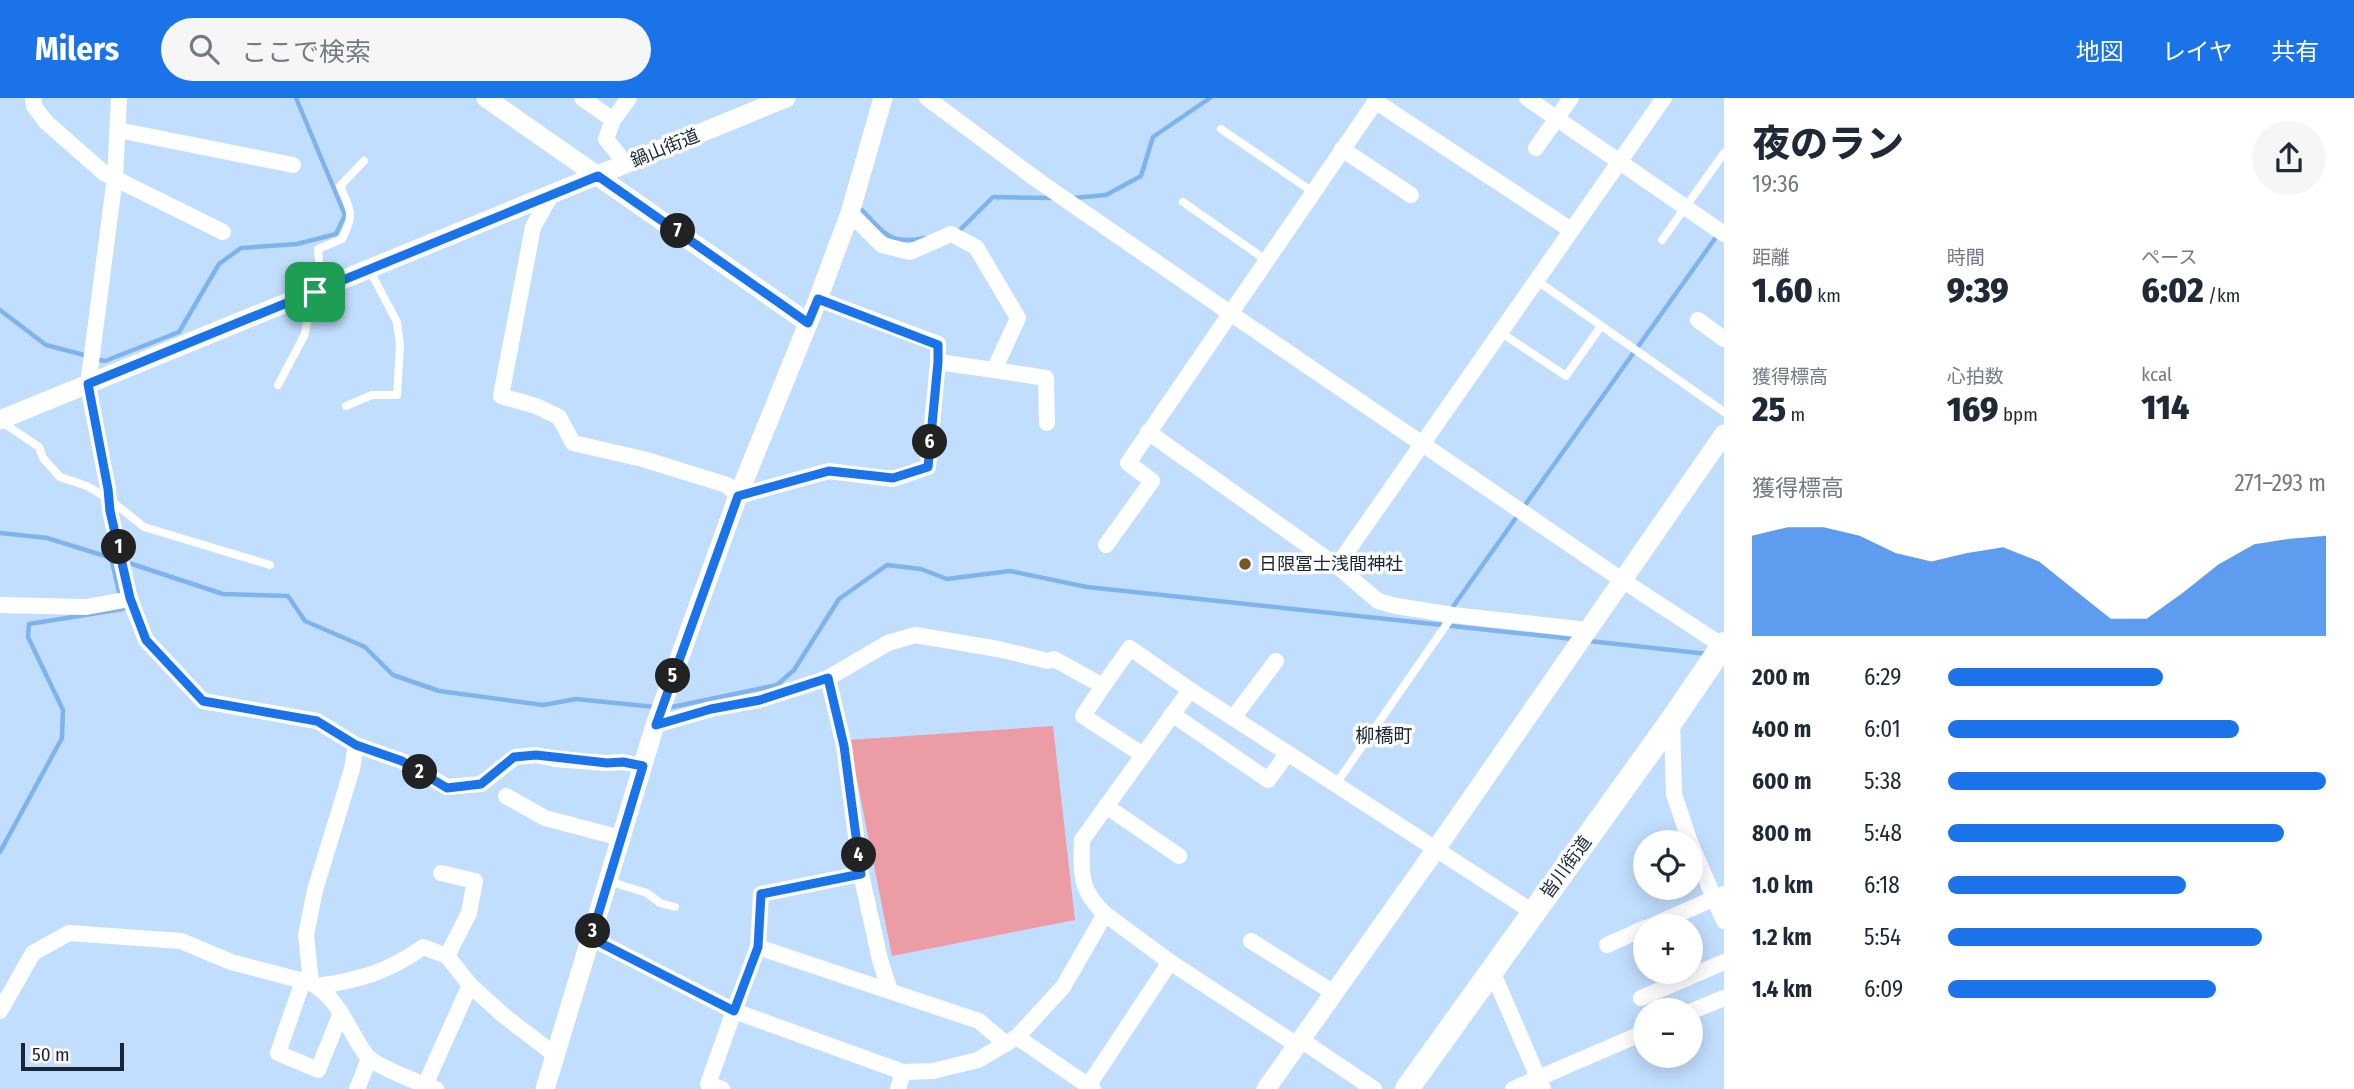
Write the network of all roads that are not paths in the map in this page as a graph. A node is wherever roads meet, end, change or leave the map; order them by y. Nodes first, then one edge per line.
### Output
1 (33, 98) edge
2 (119, 98) edge
3 (486, 98) edge
4 (582, 98) edge
5 (629, 98) edge
6 (786, 98) edge
7 (883, 98) edge
8 (928, 98) edge
9 (1527, 98) edge
10 (1571, 98) edge
11 (1664, 98) edge
12 (1376, 100) edge
13 (1557, 119) junction
14 (613, 120) junction
15 (1221, 129) dead end
16 (118, 130) junction
17 (1536, 148) dead end
18 (1342, 149) junction
19 (1724, 153) edge
20 (364, 161) dead end
21 (1619, 162) junction
22 (293, 164) dead end
23 (626, 164) junction
24 (598, 176) junction
25 (115, 177) junction
26 (1313, 192) junction
27 (551, 195) junction
28 (1411, 195) dead end
29 (1183, 202) dead end
30 (1686, 208) junction
31 (850, 213) junction
32 (1572, 230) junction
33 (223, 232) dead end
34 (1724, 234) edge
35 (1661, 240) dead end
36 (1266, 260) junction
37 (369, 269) junction
38 (1536, 280) junction
39 (318, 290) junction
40 (818, 299) junction
41 (1230, 313) junction
42 (1698, 320) dead end
43 (808, 323) junction
44 (1601, 326) junction
45 (1500, 332) junction
46 (1724, 339) edge
47 (938, 362) junction
48 (993, 370) junction
49 (88, 384) junction
50 (278, 384) dead end
51 (346, 406) dead end
52 (1724, 412) edge
53 (0, 421) edge
54 (1047, 423) dead end
55 (1148, 432) junction
56 (1724, 434) edge
57 (1422, 444) junction
58 (738, 496) junction
59 (109, 499) junction
60 (1106, 545) dead end
61 (270, 565) dead end
62 (1337, 566) junction
63 (1622, 580) junction
64 (130, 598) junction
65 (0, 605) edge
66 (1453, 615) junction
67 (1584, 636) junction
68 (1719, 651) edge
69 (1276, 661) dead end
70 (828, 678) junction
71 (1102, 686) junction
72 (1190, 690) junction
73 (1172, 714) junction
74 (1233, 718) junction
75 (1672, 720) junction
76 (656, 725) junction
77 (356, 745) junction
78 (1288, 753) junction
79 (1143, 755) junction
80 (643, 766) junction
81 (1336, 784) junction
82 (506, 796) dead end
83 (1106, 806) junction
84 (1686, 830) edge
85 (621, 838) junction
86 (1436, 849) junction
87 (1179, 856) dead end
88 (1703, 866) edge
89 (441, 873) dead end
90 (861, 874) junction
91 (608, 881) junction
92 (1719, 896) edge
93 (675, 907) dead end
94 (1533, 912) junction
95 (1105, 914) junction
96 (1678, 914) edge
97 (1724, 921) edge
98 (1633, 933) edge
99 (591, 938) junction
100 (1251, 941) dead end
101 (1607, 945) dead end
102 (758, 947) junction
103 (447, 956) junction
104 (1170, 962) junction
105 (1724, 962) edge
106 (1492, 971) junction
107 (311, 984) junction
108 (470, 985) junction
109 (890, 991) junction
110 (1334, 993) junction
111 (1641, 998) dead end
112 (1724, 998) edge
113 (1703, 1007) edge
114 (0, 1011) edge
115 (734, 1011) junction
116 (341, 1013) junction
117 (1633, 1038) edge
118 (1012, 1040) junction
119 (1299, 1042) junction
120 (555, 1055) junction
121 (369, 1059) junction
122 (903, 1072) junction
123 (1541, 1084) edge
124 (1081, 1085) edge
125 (431, 1087) edge
126 (357, 1089) edge
127 (545, 1089) edge
128 (722, 1089) edge
129 (898, 1089) edge
130 (1266, 1089) edge
131 (1374, 1089) edge
132 (1407, 1089) edge
133 (1513, 1089) edge

1 - 25 street
2 - 16 street
3 - 24 street
4 - 14 street
5 - 14 street
6 - 23 street, 鍋山街道
7 - 31 street
8 - 41 street
9 - 13 street
10 - 13 street
11 - 21 street
12 - 18 street
12 - 32 street
13 - 17 street
13 - 21 street
14 - 23 street
15 - 26 lane
16 - 22 street
16 - 25 street
18 - 26 street
18 - 28 street
19 - 30 lane
20 - 39 lane
21 - 30 street
21 - 32 street
23 - 24 street, 鍋山街道
24 - 27 street, 鍋山街道
24 - 43 street
25 - 33 street
25 - 49 street
26 - 36 street
27 - 37 street, 鍋山街道
27 - 58 street
29 - 36 lane
30 - 34 street
30 - 35 lane
31 - 40 street
31 - 48 street
32 - 38 street
36 - 41 street
37 - 39 street, 鍋山街道
37 - 51 lane
38 - 44 lane
38 - 45 street
39 - 49 street, 鍋山街道
39 - 50 lane
40 - 43 street
40 - 47 street
41 - 55 street
41 - 57 street
42 - 46 street
43 - 58 street
44 - 45 lane
44 - 52 lane
45 - 57 street
47 - 48 street
47 - 58 street
48 - 54 street
49 - 53 street, 鍋山街道
49 - 59 street
53 - 59 lane
55 - 60 street
55 - 62 street
56 - 63 street
57 - 62 street
57 - 63 street
58 - 76 street
59 - 61 lane
59 - 64 street
62 - 66 street
63 - 67 street
63 - 68 street
64 - 65 street
64 - 77 street
66 - 67 street
66 - 81 lane
67 - 86 street
68 - 75 main road, 皆川街道
69 - 74 street
70 - 71 street
70 - 76 street
70 - 90 street
71 - 72 street
71 - 79 street
72 - 73 street
72 - 74 street
73 - 78 street
73 - 79 street
74 - 78 street
75 - 84 street
75 - 94 main road, 皆川街道
76 - 80 street
77 - 80 street
77 - 107 street
78 - 81 street
79 - 83 street
80 - 85 street
81 - 86 street
82 - 85 street
83 - 87 street
83 - 95 street
85 - 91 street
86 - 94 street
86 - 110 street
88 - 92 street
89 - 103 street
90 - 102 street
90 - 109 street
91 - 93 lane
91 - 99 street
92 - 96 street
92 - 97 street
94 - 106 main road, 皆川街道
95 - 104 street
95 - 118 street
98 - 101 street
99 - 115 street
99 - 120 street
100 - 110 street
102 - 109 street
102 - 115 street
103 - 107 street
103 - 108 street
104 - 119 street
104 - 124 street
105 - 111 street
106 - 123 street
106 - 132 main road, 皆川街道
107 - 114 street
107 - 116 street
107 - 116 street
108 - 120 street
108 - 125 street
109 - 118 street
110 - 119 street
112 - 113 street
115 - 122 street
115 - 128 street
116 - 121 street
117 - 123 street
118 - 122 street
118 - 124 street
119 - 130 street
119 - 131 street
120 - 127 street
121 - 125 street
121 - 126 street
122 - 129 street
123 - 133 street

